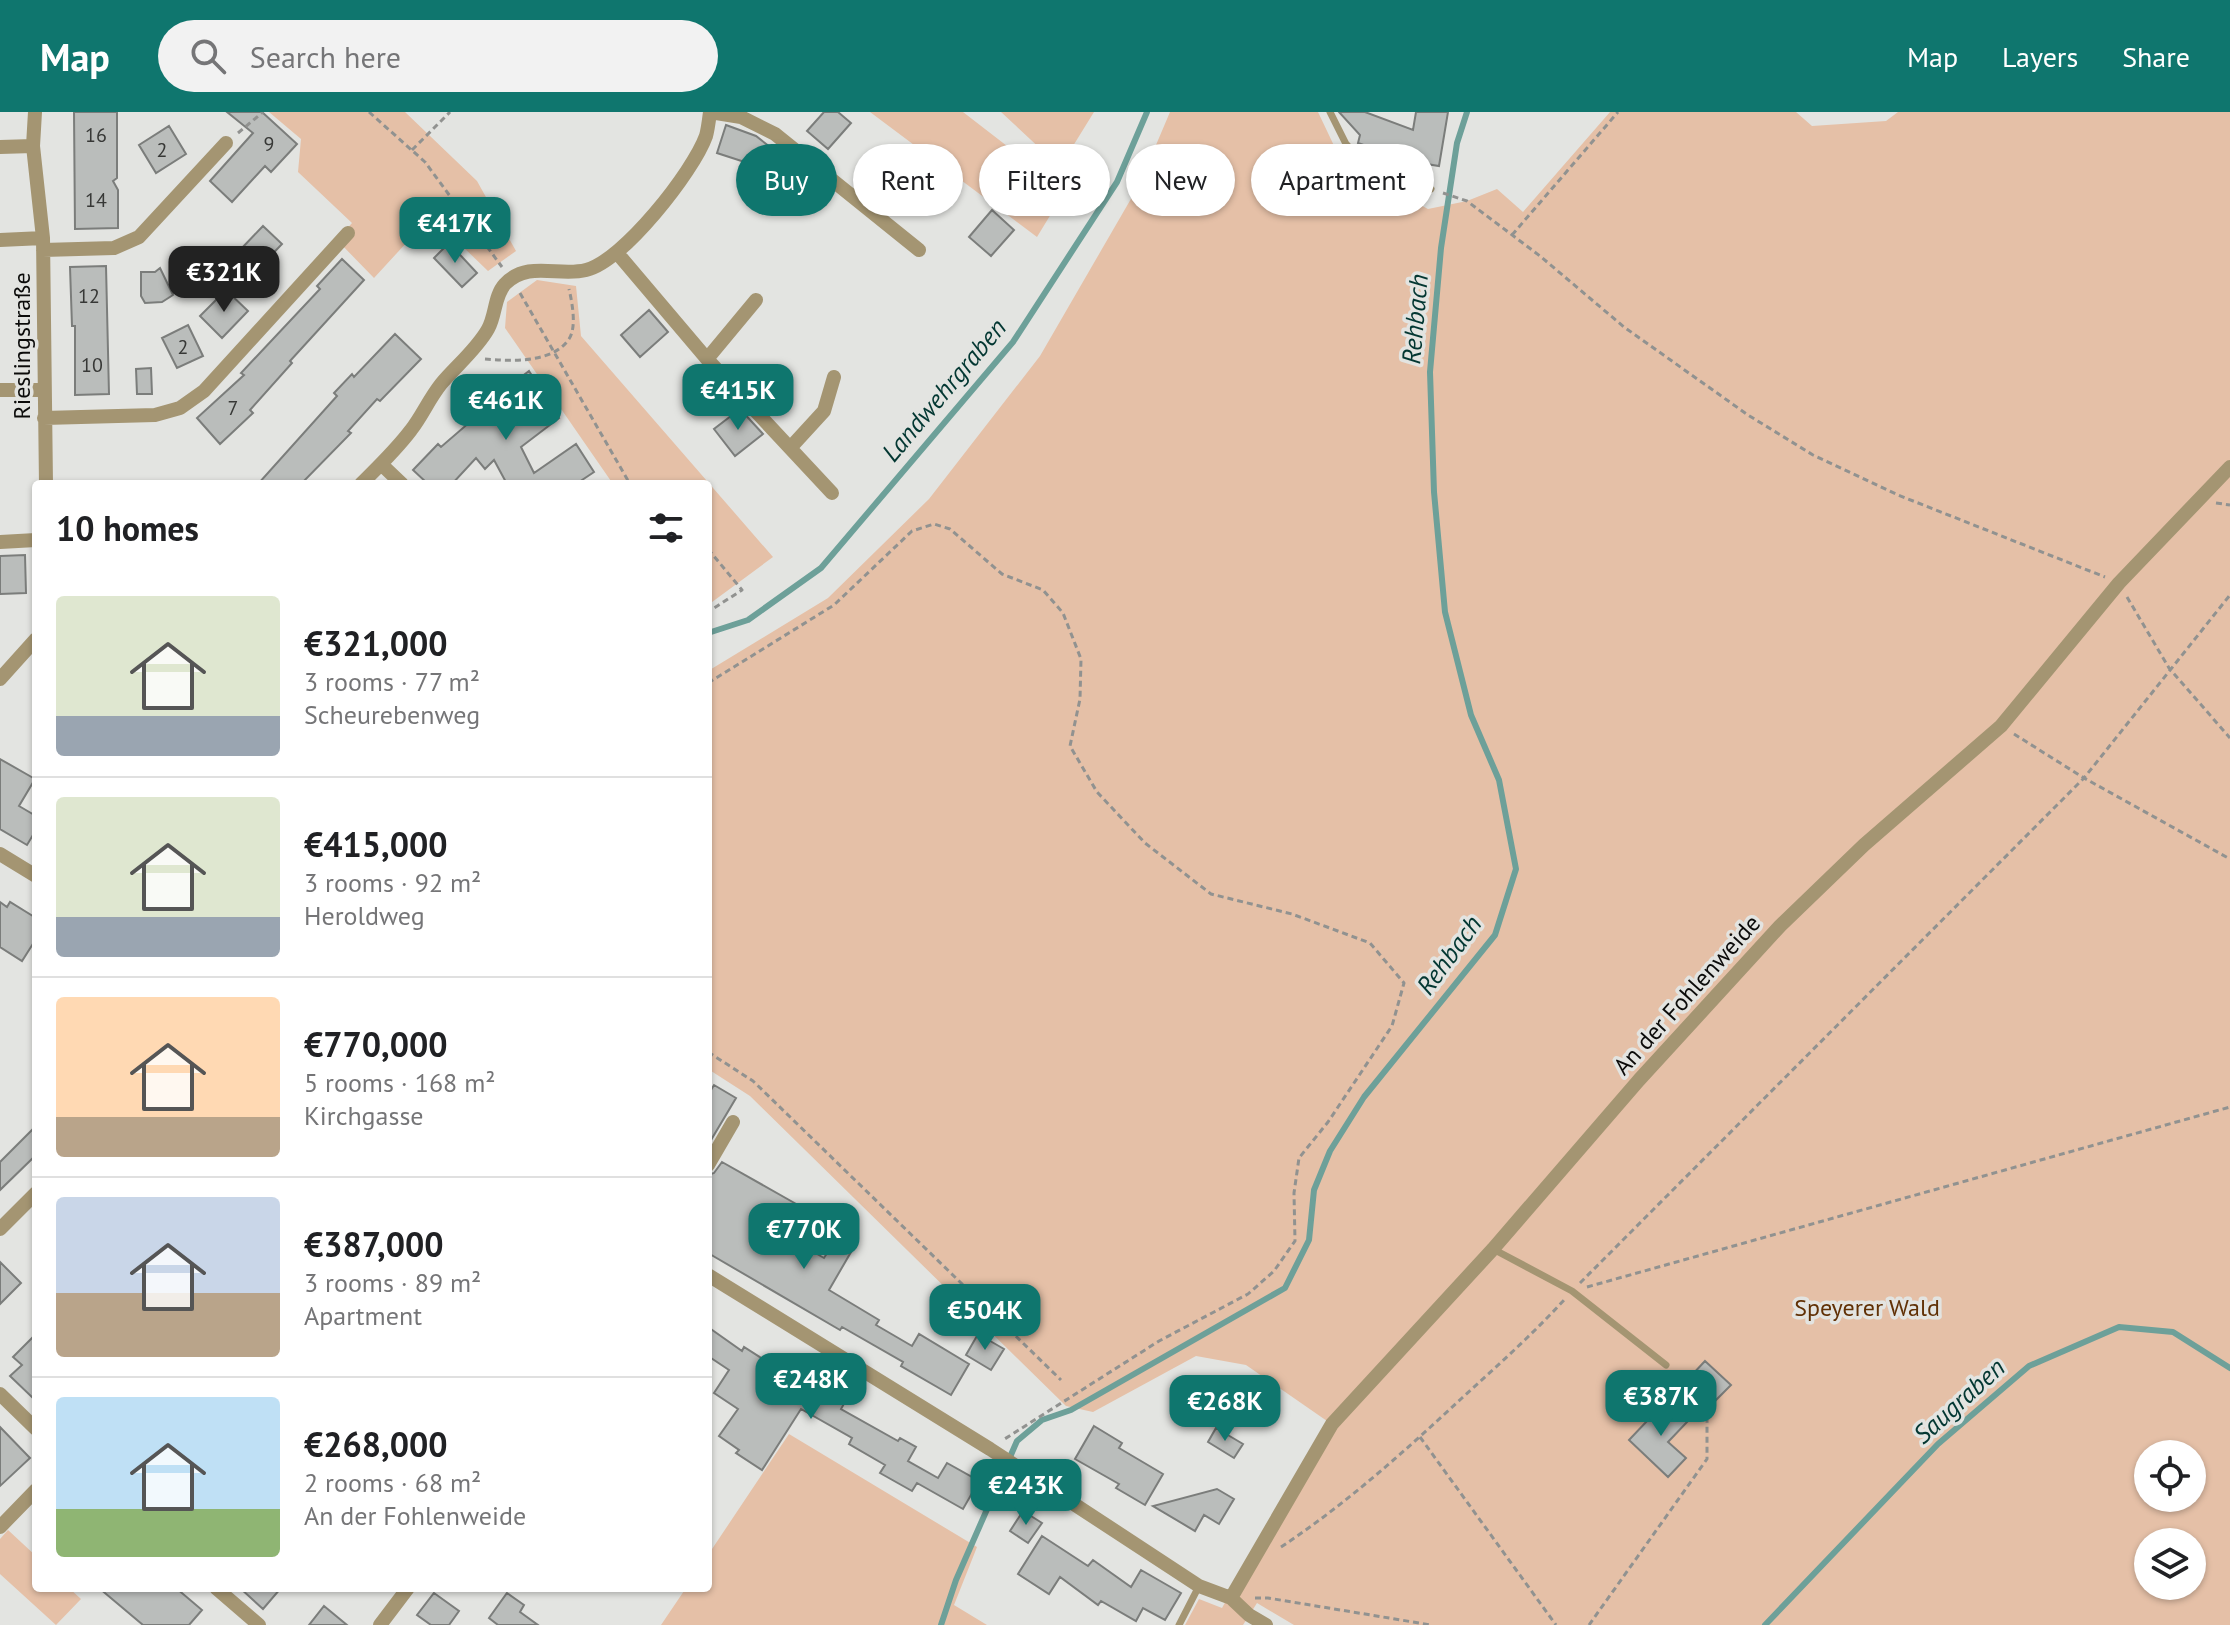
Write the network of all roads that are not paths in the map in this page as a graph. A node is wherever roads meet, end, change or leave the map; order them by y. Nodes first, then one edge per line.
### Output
1 (35, 112) edge
2 (710, 112) edge
3 (1330, 112) edge
4 (226, 143) road end
5 (1346, 144) edge
6 (33, 146) junction
7 (0, 147) edge
8 (348, 233) dead end
9 (0, 240) edge
10 (43, 244) junction
11 (919, 250) dead end
12 (618, 254) junction
13 (756, 300) dead end
14 (707, 359) junction
15 (834, 377) dead end
16 (0, 390) edge
17 (44, 390) junction
18 (44, 418) junction
19 (791, 447) junction
20 (381, 464) junction
21 (2230, 467) edge
22 (46, 480) edge
23 (365, 480) edge
24 (398, 480) edge
25 (832, 493) dead end
26 (32, 540) edge
27 (0, 542) edge
28 (32, 643) edge
29 (0, 679) edge
30 (0, 854) edge
31 (32, 874) edge
32 (733, 1122) dead end
33 (712, 1158) edge
34 (32, 1196) edge
35 (2, 1222) edge
36 (1493, 1249) junction
37 (712, 1277) edge
38 (1666, 1365) road end
39 (0, 1394) edge
40 (32, 1425) edge
41 (32, 1494) edge
42 (0, 1527) edge
43 (1199, 1586) junction
44 (221, 1592) edge
45 (405, 1592) edge
46 (1231, 1598) junction
47 (259, 1625) edge
48 (380, 1625) edge
49 (1179, 1625) edge
50 (1266, 1625) edge

1 - 6 street, Rieslingstraße
2 - 11 street
2 - 12 street
3 - 5 lane
4 - 10 street
6 - 7 street
6 - 10 street, Rieslingstraße
8 - 18 street
9 - 10 street
10 - 17 street, Rieslingstraße
12 - 14 street
12 - 20 street
13 - 14 street
14 - 19 street
15 - 19 street
16 - 17 street
17 - 18 street, Rieslingstraße
18 - 22 street, Rieslingstraße
19 - 25 street
20 - 23 street
20 - 24 street
21 - 36 street, An der Fohlenweide
26 - 27 street
28 - 29 street
30 - 31 street
32 - 33 street
34 - 35 street
36 - 38 lane
36 - 46 street, An der Fohlenweide
37 - 43 street
39 - 40 street
41 - 42 street
43 - 46 street
43 - 49 lane
44 - 47 street
45 - 48 street
46 - 50 street

